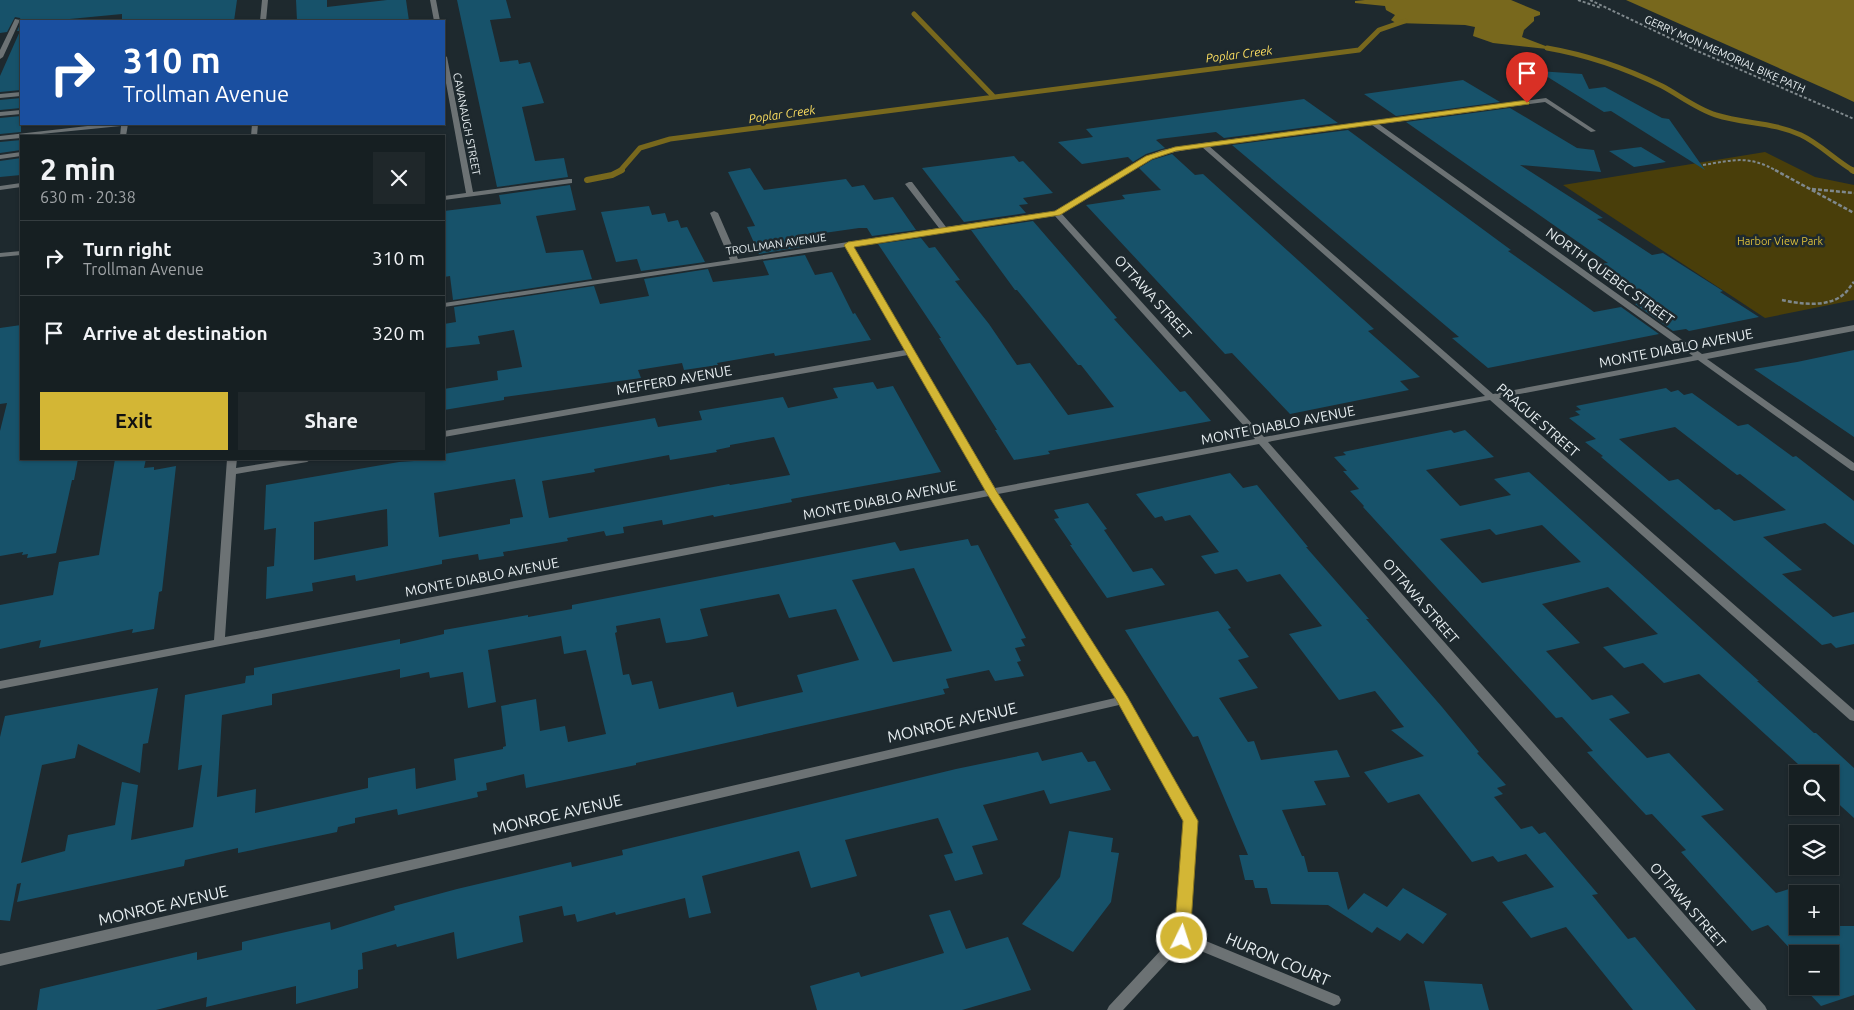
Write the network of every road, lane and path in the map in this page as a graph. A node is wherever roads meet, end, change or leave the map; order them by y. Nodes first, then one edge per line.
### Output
1 (265, 0) edge
2 (433, 0) edge
3 (1578, 0) edge
4 (1590, 0) edge
5 (1607, 10) junction
6 (18, 20) dead end
7 (263, 20) edge
8 (437, 20) edge
9 (0, 57) edge
10 (445, 62) edge
11 (20, 94) edge
12 (0, 96) edge
13 (20, 112) edge
14 (0, 114) edge
15 (1854, 118) edge
16 (1374, 123) junction
17 (111, 125) edge
18 (1593, 131) dead end
19 (26, 135) edge
20 (20, 136) edge
21 (0, 138) edge
22 (1203, 145) junction
23 (20, 154) edge
24 (0, 157) edge
25 (1703, 165) dead end
26 (569, 181) dead end
27 (909, 184) dead end
28 (20, 185) edge
29 (0, 188) edge
30 (1809, 189) junction
31 (1854, 193) edge
32 (470, 194) junction
33 (445, 198) edge
34 (714, 213) dead end
35 (1057, 213) junction
36 (1854, 213) edge
37 (945, 231) junction
38 (848, 245) junction
39 (20, 253) edge
40 (0, 256) edge
41 (735, 261) junction
42 (1854, 282) edge
43 (1782, 300) dead end
44 (445, 305) edge
45 (1854, 328) edge
46 (909, 352) junction
47 (1700, 358) junction
48 (1493, 398) junction
49 (445, 434) edge
50 (1262, 442) junction
51 (232, 460) edge
52 (301, 460) edge
53 (1854, 468) edge
54 (231, 472) junction
55 (992, 492) junction
56 (219, 643) junction
57 (0, 685) edge
58 (1122, 700) junction
59 (1854, 717) edge
60 (1182, 938) junction
61 (0, 960) edge
62 (1334, 1000) dead end
63 (1114, 1010) edge
64 (1760, 1010) edge

1 - 7 street
2 - 8 street
3 - 5 path
4 - 5 path, GERRY MON MEMORIAL BIKE PATH
5 - 15 path, GERRY MON MEMORIAL BIKE PATH
6 - 9 street
10 - 32 street, CAVANAUGH STREET
11 - 12 street
13 - 14 street
16 - 18 street, TROLLMAN AVENUE
16 - 22 street, TROLLMAN AVENUE
16 - 47 street, NORTH QUEBEC STREET
17 - 19 street
20 - 21 street
22 - 35 street, TROLLMAN AVENUE
22 - 48 street, PRAGUE STREET
23 - 24 street
25 - 30 path
26 - 32 street
27 - 37 street
28 - 29 street
30 - 31 path
30 - 36 path
32 - 33 street
34 - 41 street
35 - 37 street, TROLLMAN AVENUE
35 - 50 street, OTTAWA STREET
37 - 38 street, TROLLMAN AVENUE
38 - 41 street, TROLLMAN AVENUE
38 - 46 street
39 - 40 street
41 - 44 street, TROLLMAN AVENUE
42 - 43 path
45 - 47 street, MONTE DIABLO AVENUE
46 - 49 street, MEFFERD AVENUE
46 - 55 street
47 - 48 street, MONTE DIABLO AVENUE
47 - 53 street, NORTH QUEBEC STREET
48 - 50 street, MONTE DIABLO AVENUE
48 - 59 street, PRAGUE STREET
50 - 55 street, MONTE DIABLO AVENUE
50 - 64 street, OTTAWA STREET
51 - 54 street
52 - 54 street
54 - 56 street
55 - 56 street, MONTE DIABLO AVENUE
55 - 58 street
56 - 57 street, MONTE DIABLO AVENUE
58 - 60 street
58 - 61 street, MONROE AVENUE
60 - 62 street, HURON COURT
60 - 63 street

